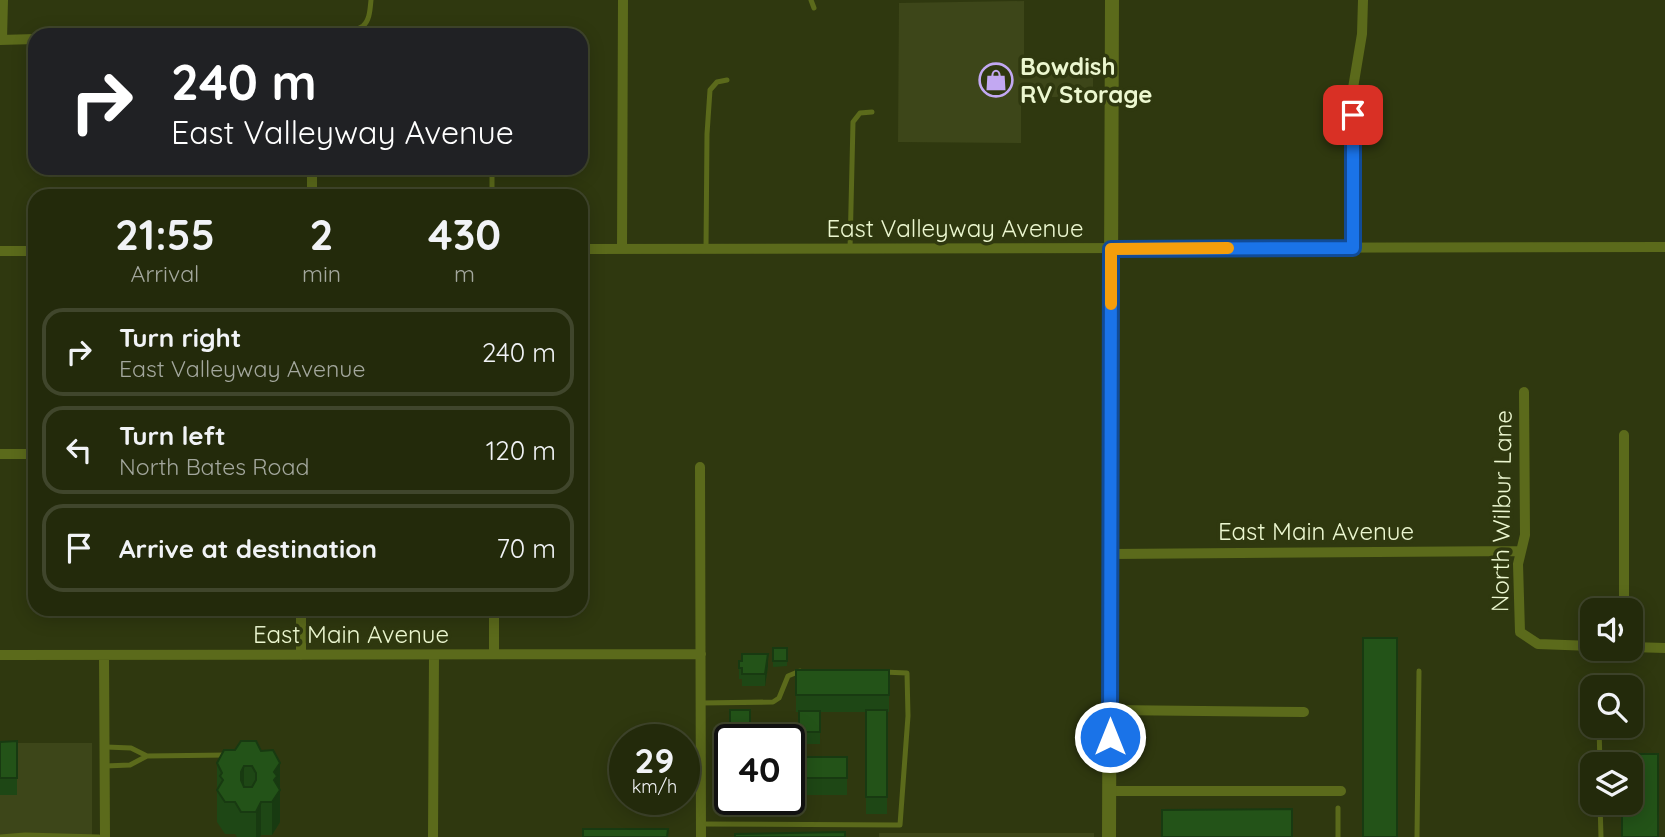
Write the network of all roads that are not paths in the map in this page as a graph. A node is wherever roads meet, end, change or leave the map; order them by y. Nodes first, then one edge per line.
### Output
1 (3, 0) edge
2 (371, 0) edge
3 (622, 0) edge
4 (811, 0) edge
5 (1112, 0) edge
6 (1363, 0) edge
7 (814, 8) dead end
8 (358, 28) edge
9 (28, 39) edge
10 (1, 40) edge
11 (727, 80) dead end
12 (872, 113) dead end
13 (1665, 247) edge
14 (1353, 248) junction
15 (588, 249) edge
16 (622, 249) junction
17 (706, 249) junction
18 (850, 249) junction
19 (1111, 249) junction
20 (0, 251) edge
21 (28, 251) edge
22 (1524, 392) dead end
23 (1624, 435) dead end
24 (0, 454) edge
25 (28, 454) edge
26 (700, 467) dead end
27 (1520, 551) junction
28 (1112, 554) junction
29 (1624, 598) edge
30 (301, 616) edge
31 (494, 616) edge
32 (1580, 646) edge
33 (1643, 647) edge
34 (1665, 648) edge
35 (701, 653) junction
36 (494, 654) junction
37 (0, 655) edge
38 (104, 655) junction
39 (301, 655) junction
40 (434, 655) junction
41 (809, 670) edge
42 (1419, 671) dead end
43 (870, 672) edge
44 (701, 703) junction
45 (1110, 710) junction
46 (1304, 712) dead end
47 (104, 747) junction
48 (237, 755) edge
49 (147, 757) junction
50 (104, 766) junction
51 (1110, 790) junction
52 (1341, 791) dead end
53 (1338, 808) dead end
54 (1600, 815) edge
55 (701, 824) junction
56 (0, 836) edge
57 (99, 837) edge
58 (105, 837) edge
59 (433, 837) edge
60 (701, 837) edge
61 (1109, 837) edge
62 (1338, 837) edge
63 (1418, 837) edge
64 (1601, 837) edge

1 - 10 street
2 - 8 lane
3 - 16 street
4 - 7 lane
5 - 19 street
6 - 14 street
9 - 10 street
11 - 17 lane
12 - 18 lane
13 - 14 street, East Valleyway Avenue
14 - 19 street, East Valleyway Avenue
15 - 16 street, East Valleyway Avenue
16 - 17 street, East Valleyway Avenue
17 - 18 street, East Valleyway Avenue
18 - 19 street, East Valleyway Avenue
19 - 28 street
20 - 21 street
22 - 27 street, North Wilbur Lane
23 - 29 street
24 - 25 street
26 - 35 street
27 - 28 street, East Main Avenue
27 - 32 street, North Wilbur Lane
28 - 45 street
30 - 39 street
31 - 36 street
33 - 34 street
35 - 36 street, East Main Avenue
35 - 44 street
36 - 40 street, East Main Avenue
37 - 38 street, East Main Avenue
38 - 39 street, East Main Avenue
38 - 47 street
39 - 40 street, East Main Avenue
40 - 59 street
41 - 44 lane
42 - 63 lane
43 - 55 lane
44 - 55 street
45 - 46 street
45 - 51 street
47 - 49 lane
47 - 50 street
48 - 49 lane
49 - 50 lane
50 - 58 street
51 - 52 street
51 - 61 street
53 - 62 lane
54 - 64 lane
55 - 60 street
56 - 57 lane

